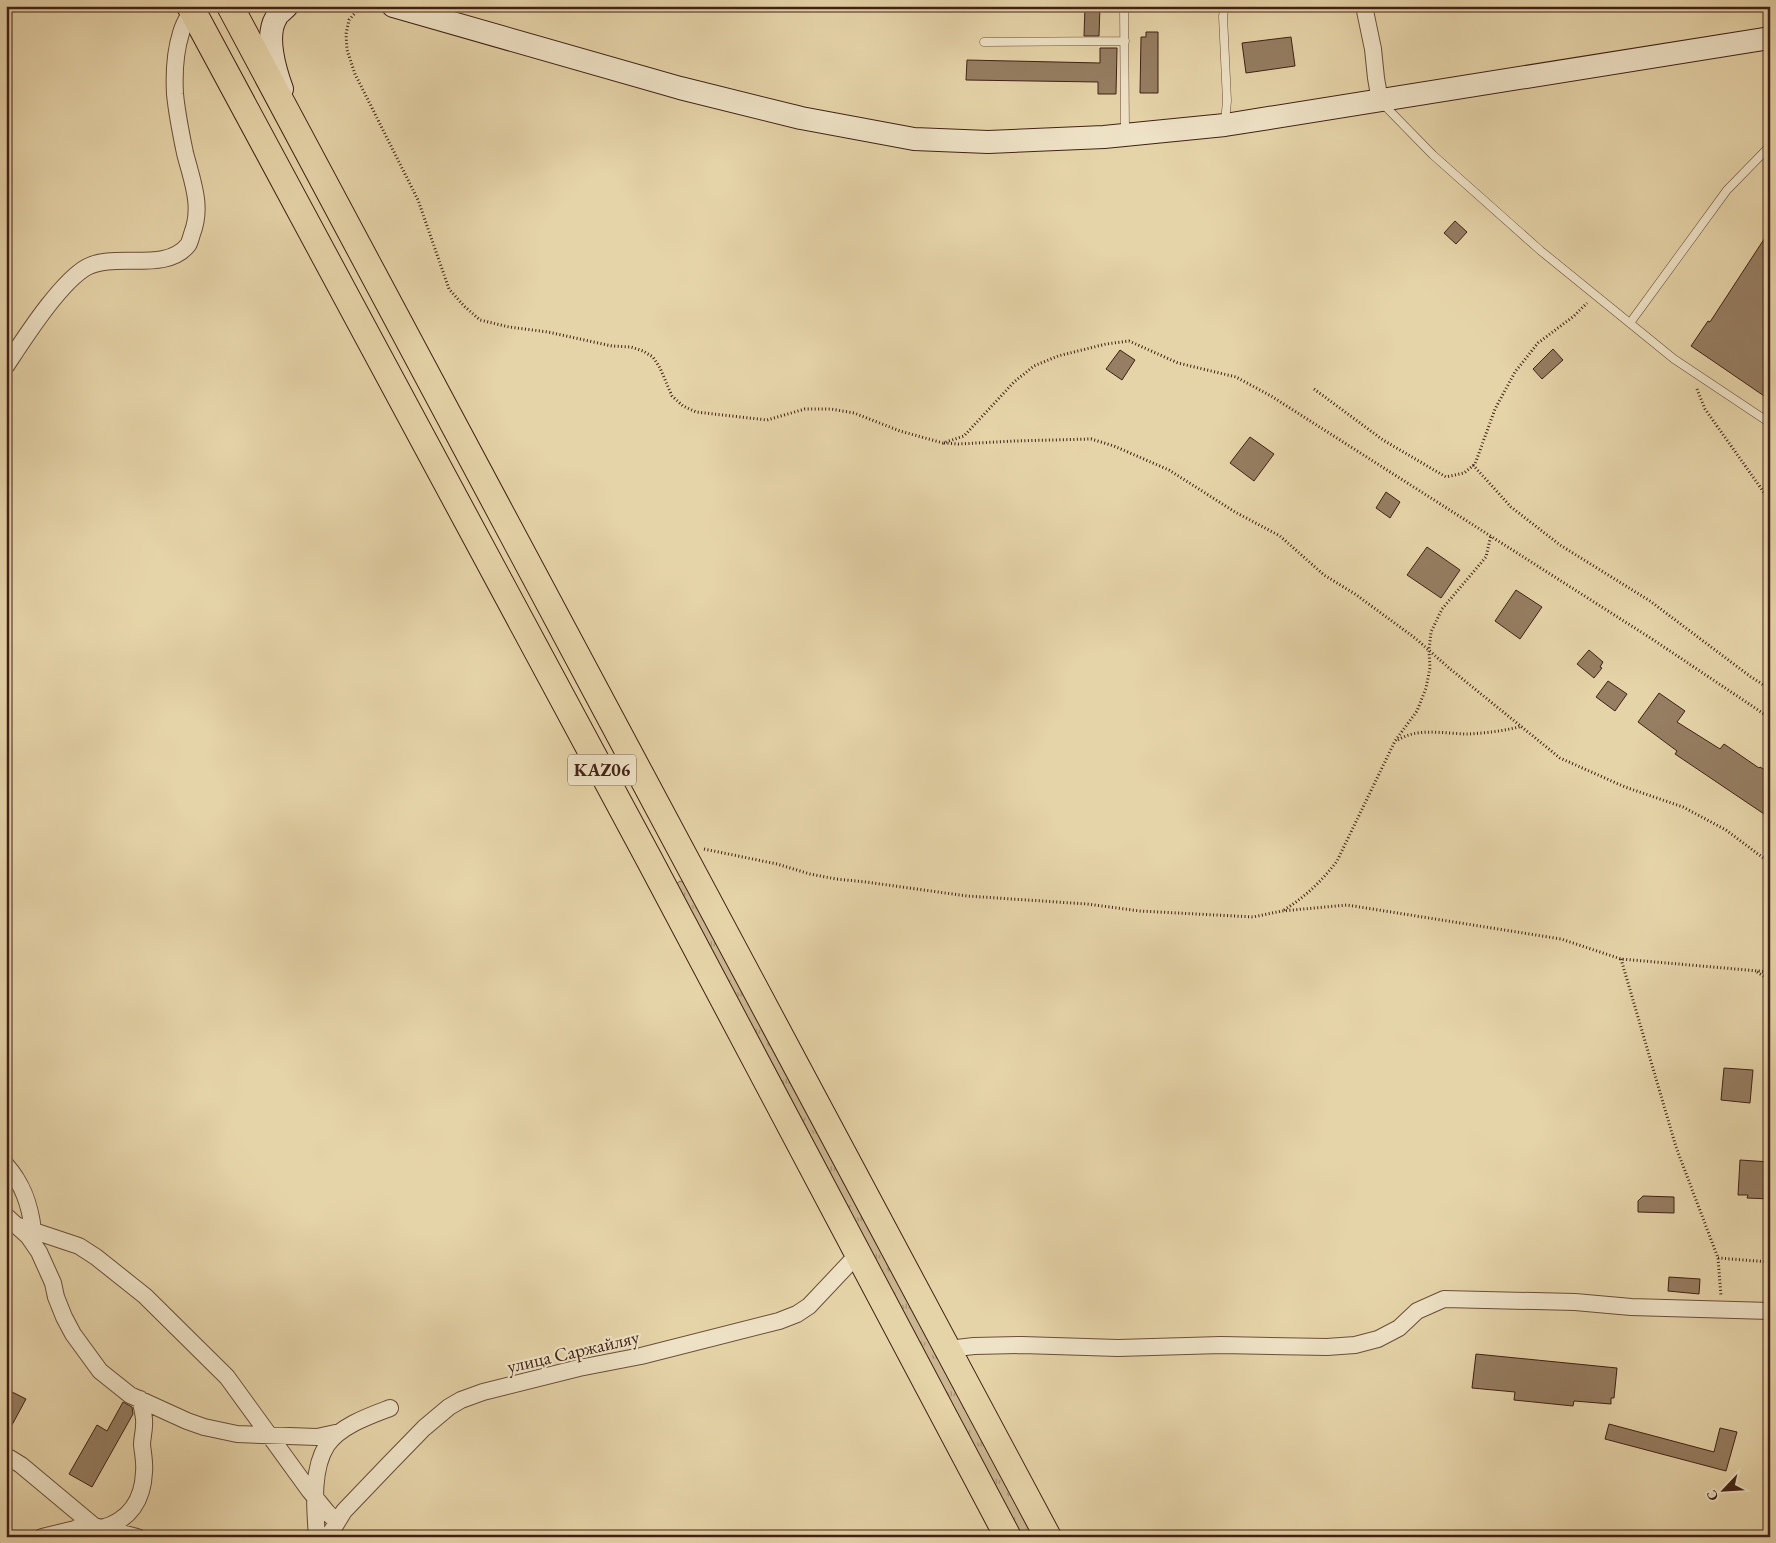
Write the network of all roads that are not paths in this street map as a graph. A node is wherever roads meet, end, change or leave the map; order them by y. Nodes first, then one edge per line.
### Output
1 (230, 6) edge
2 (287, 6) edge
3 (393, 6) edge
4 (1124, 6) edge
5 (1224, 6) edge
6 (1364, 6) edge
7 (191, 8) edge
8 (1770, 38) edge
9 (1125, 41) junction
10 (984, 42) dead end
11 (1380, 101) junction
12 (1225, 125) junction
13 (1125, 134) junction
14 (302, 138) junction
15 (1770, 146) edge
16 (1630, 323) junction
17 (6, 366) edge
18 (1770, 423) edge
19 (679, 844) junction
20 (649, 859) junction
21 (6, 1165) edge
22 (19, 1224) edge
23 (858, 1254) junction
24 (1770, 1312) edge
25 (948, 1349) junction
26 (140, 1399) junction
27 (390, 1408) dead end
28 (340, 1432) junction
29 (270, 1436) junction
30 (7, 1457) edge
31 (316, 1498) junction
32 (337, 1522) junction
33 (95, 1525) junction
34 (42, 1537) edge
35 (137, 1537) edge
36 (317, 1537) edge
37 (328, 1537) edge
38 (1008, 1537) edge
39 (1048, 1537) edge

1 - 14 highway, KАZ06
2 - 14 main road
3 - 13 main road
4 - 9 lane
5 - 12 lane
6 - 11 street
7 - 17 street
7 - 20 highway, KАZ06
8 - 11 main road
9 - 10 lane
9 - 13 lane
11 - 12 main road
11 - 16 lane
12 - 13 main road
14 - 19 highway, KАZ06
15 - 16 lane
16 - 18 lane
19 - 20 highway
19 - 25 highway, KАZ06
20 - 23 highway, KАZ06
21 - 22 street
22 - 26 street
22 - 29 street
23 - 32 street, улица Саржайляу
23 - 38 highway, KАZ06
24 - 25 street
25 - 39 highway, KАZ06
26 - 29 street
26 - 33 street
27 - 28 street
28 - 29 street
28 - 31 street
29 - 31 street
30 - 33 street
31 - 32 street
31 - 36 street
32 - 37 street, улица Саржайляу
33 - 34 street
33 - 35 street

